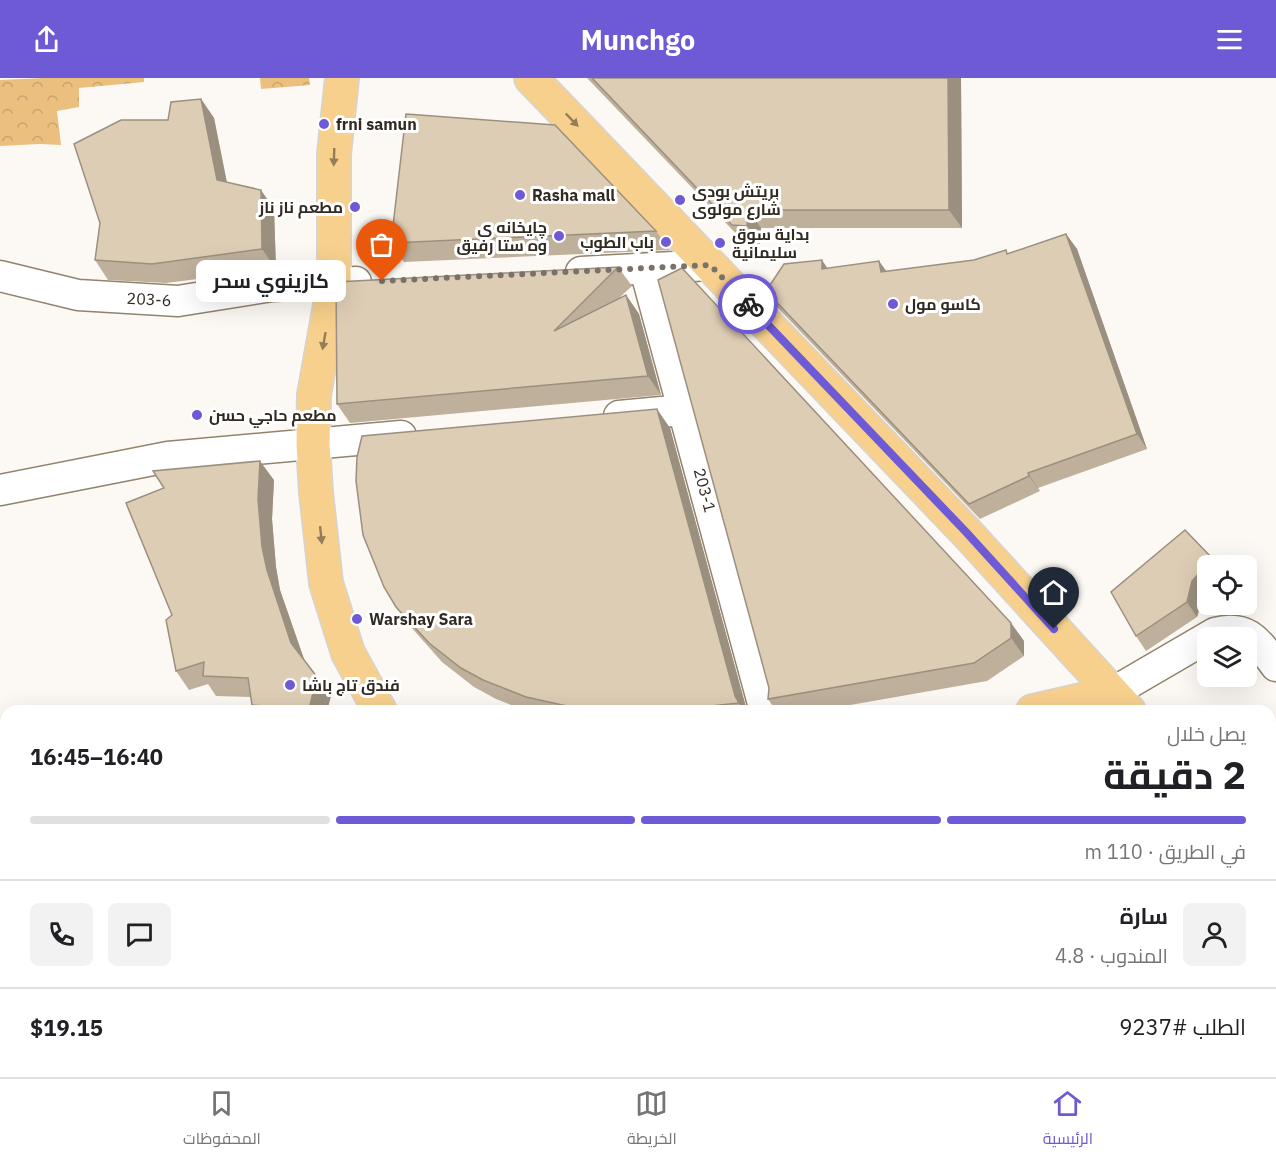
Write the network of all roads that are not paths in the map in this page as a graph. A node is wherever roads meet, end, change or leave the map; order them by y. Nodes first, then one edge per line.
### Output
1 (342, 78) edge
2 (531, 78) edge
3 (710, 265) junction
4 (645, 269) junction
5 (549, 273) edge
6 (0, 276) edge
7 (382, 281) edge
8 (334, 284) junction
9 (683, 410) junction
10 (588, 419) edge
11 (433, 433) edge
12 (313, 444) junction
13 (0, 490) edge
14 (1276, 666) edge
15 (1121, 702) edge
16 (377, 705) edge
17 (763, 705) edge
18 (1092, 705) edge

1 -> 8 main road
2 -> 3 main road
3 - 4 street
3 - 15 main road
4 - 5 street
4 - 9 street, 203-1
6 - 8 street, 203-6
7 - 8 street, 203-6
8 -> 12 main road
9 - 10 street
9 - 17 street, 203-1
11 - 12 street
12 - 13 street
12 -> 16 main road
14 - 15 street
15 - 18 main road

